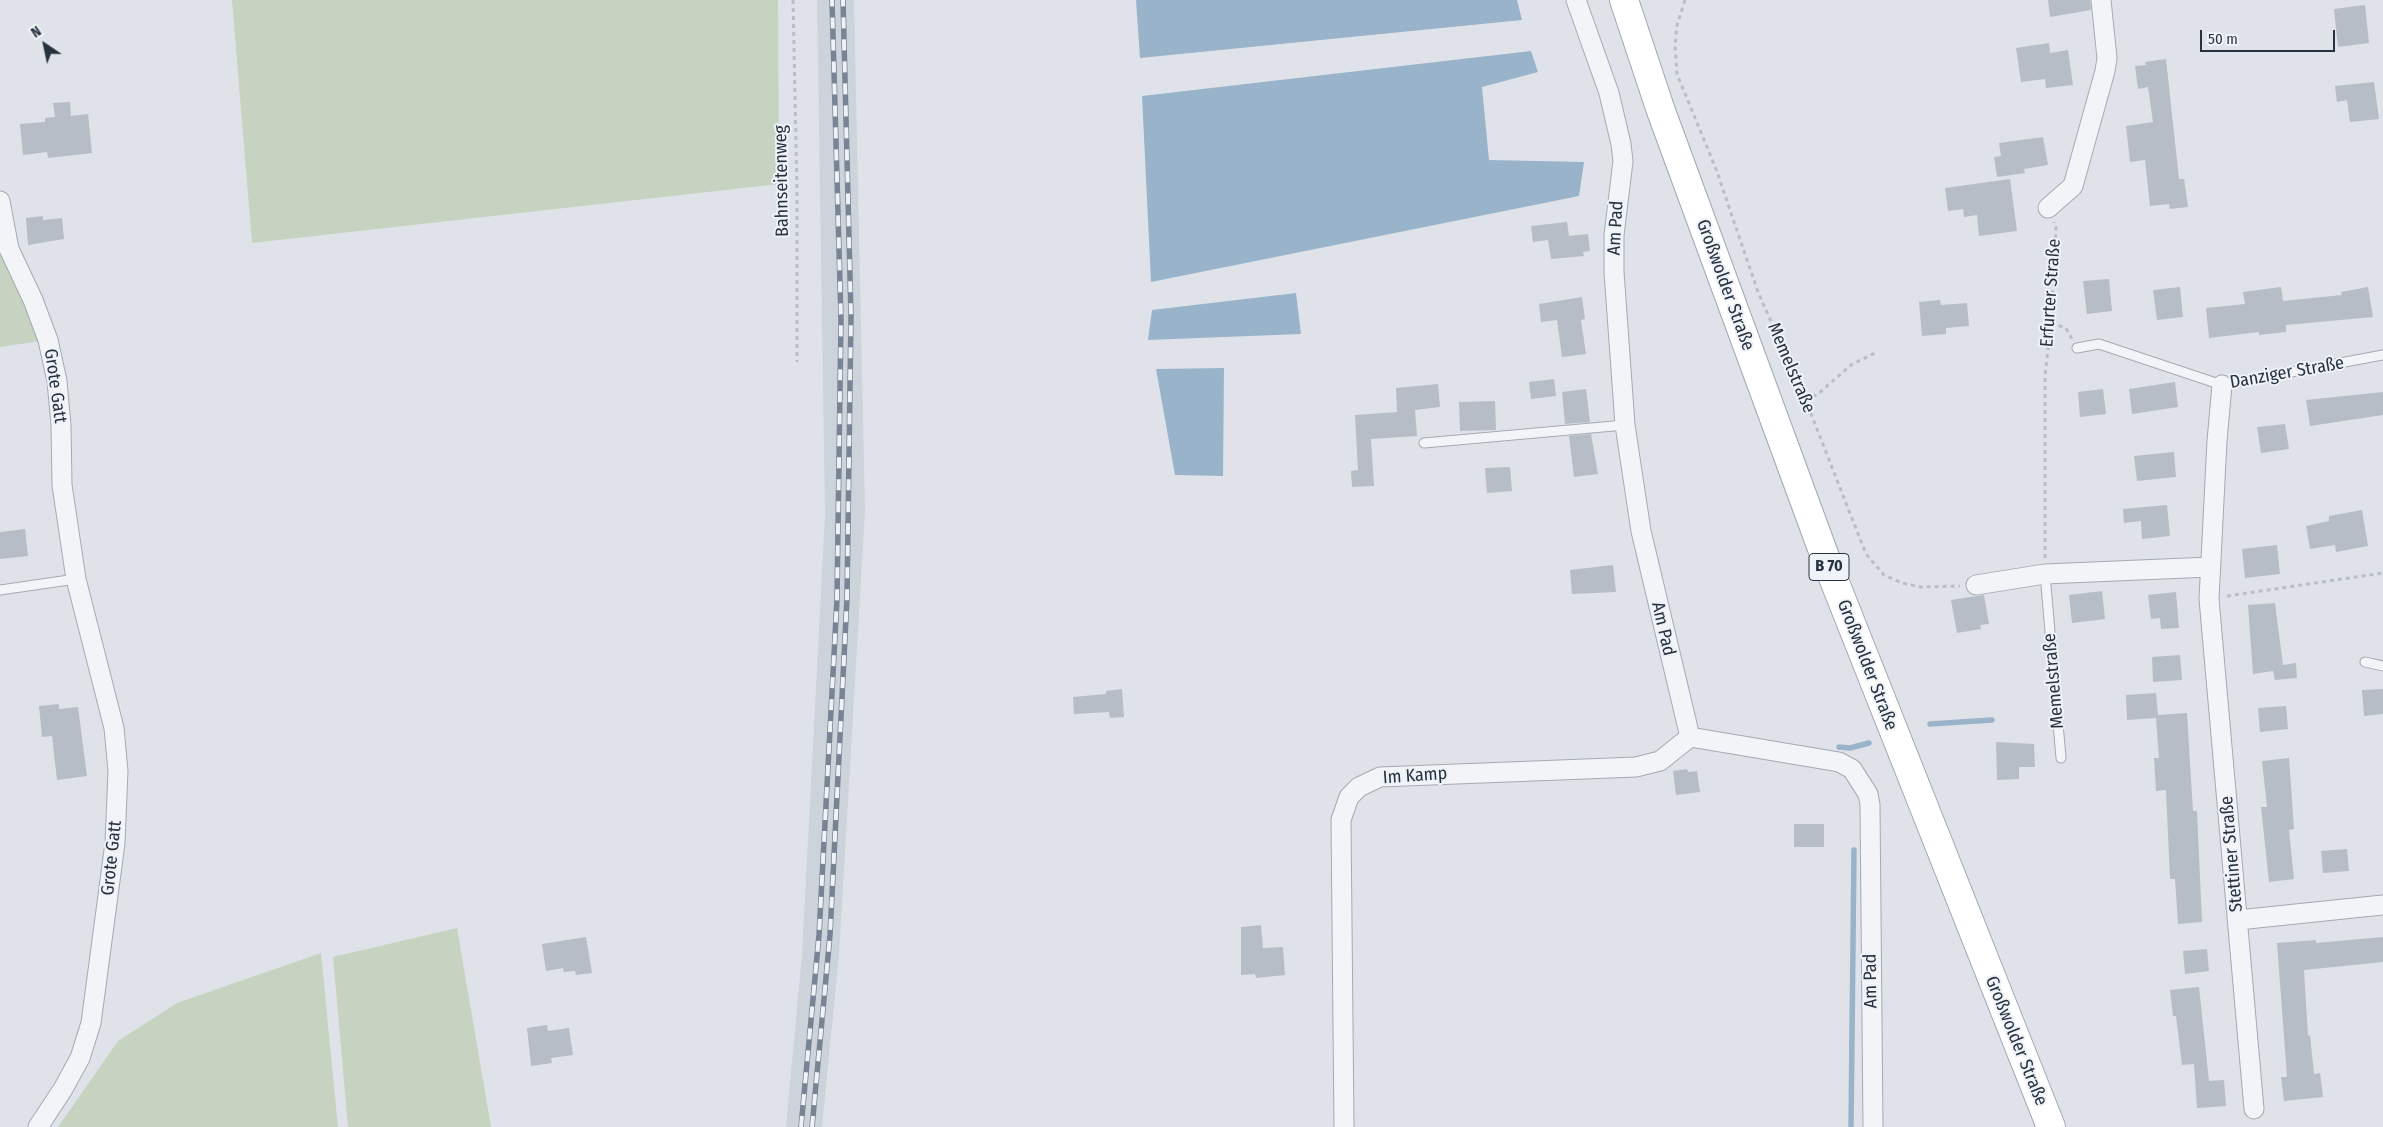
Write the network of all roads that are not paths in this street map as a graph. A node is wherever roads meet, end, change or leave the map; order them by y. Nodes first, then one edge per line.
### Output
1 (1576, 0) edge
2 (1624, 0) edge
3 (2101, 0) edge
4 (0, 202) edge
5 (2048, 208) road end
6 (2077, 348) road end
7 (2383, 355) edge
8 (2222, 385) junction
9 (1625, 426) junction
10 (1424, 444) dead end
11 (2210, 567) junction
12 (2045, 574) junction
13 (76, 579) junction
14 (1976, 585) road end
15 (0, 590) edge
16 (2365, 662) dead end
17 (2383, 666) edge
18 (1690, 737) junction
19 (2061, 758) dead end
20 (2383, 905) edge
21 (2238, 920) junction
22 (2254, 1109) dead end
23 (38, 1127) edge
24 (1344, 1127) edge
25 (1872, 1127) edge
26 (2051, 1127) edge

1 - 9 street, Am Pad
2 - 26 main road, Großwolder Straße / B 70
3 - 5 street
4 - 13 street, Grote Gatt
6 - 8 lane, Danziger Straße
7 - 8 lane, Danziger Straße
8 - 11 street, Stettiner Straße
9 - 10 lane
9 - 18 street, Am Pad
11 - 12 street
11 - 21 street, Stettiner Straße
12 - 14 street
12 - 19 lane, Memelstraße
13 - 15 lane
13 - 23 street, Grote Gatt
16 - 17 lane
18 - 24 street, Im Kamp
18 - 25 street, Am Pad
20 - 21 street
21 - 22 street, Stettiner Straße

